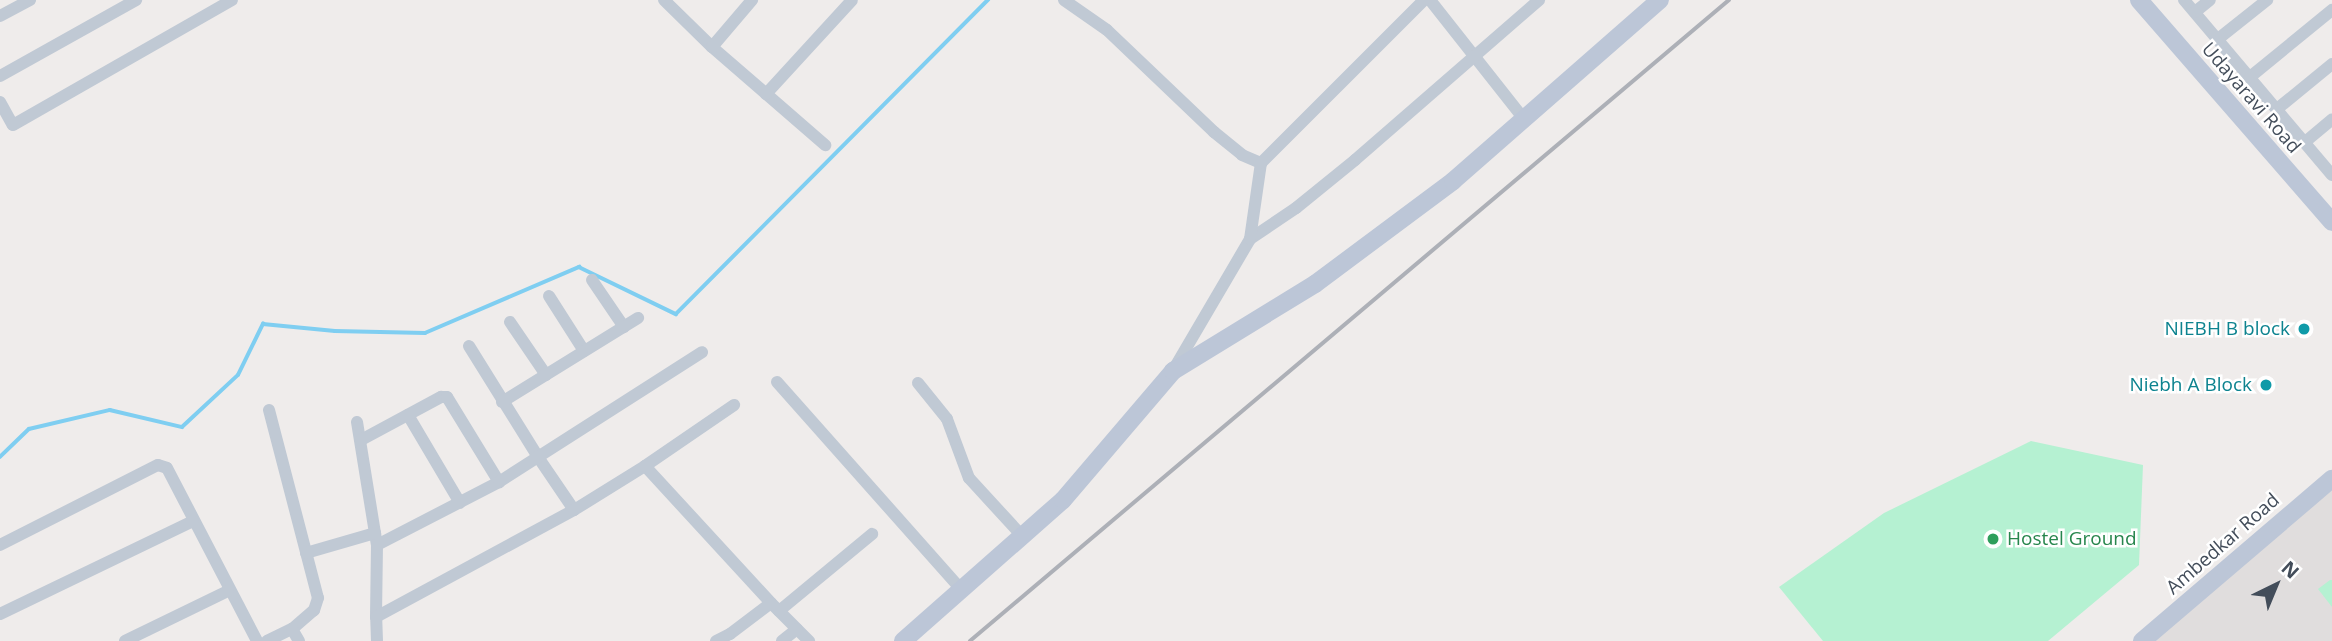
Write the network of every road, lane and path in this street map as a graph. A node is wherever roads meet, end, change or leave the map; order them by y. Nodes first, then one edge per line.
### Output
1 (30, 0) edge
2 (136, 0) edge
3 (232, 0) edge
4 (752, 0) edge
5 (852, 0) edge
6 (1064, 0) edge
7 (1424, 0) edge
8 (1430, 0) edge
9 (1539, 0) edge
10 (1660, 0) edge
11 (2139, 0) edge
12 (2185, 0) edge
13 (2210, 0) edge
14 (2267, 0) edge
15 (672, 2) edge
16 (2332, 10) edge
17 (2195, 12) junction
18 (0, 16) edge
19 (2218, 39) junction
20 (712, 47) junction
21 (1473, 57) junction
22 (2332, 64) edge
23 (0, 76) edge
24 (2250, 77) junction
25 (766, 94) junction
26 (0, 102) edge
27 (2277, 108) junction
28 (1524, 119) junction
29 (2332, 120) edge
30 (2305, 142) junction
31 (825, 145) dead end
32 (1261, 163) junction
33 (2331, 172) edge
34 (2332, 222) edge
35 (1250, 239) junction
36 (592, 279) dead end
37 (549, 296) dead end
38 (638, 318) dead end
39 (510, 322) dead end
40 (624, 327) junction
41 (469, 346) dead end
42 (584, 352) junction
43 (702, 352) dead end
44 (1173, 371) junction
45 (546, 375) junction
46 (777, 382) dead end
47 (918, 383) dead end
48 (502, 402) junction
49 (734, 405) dead end
50 (269, 410) dead end
51 (408, 415) junction
52 (357, 422) dead end
53 (360, 440) junction
54 (537, 457) junction
55 (645, 466) junction
56 (2332, 479) edge
57 (499, 482) junction
58 (460, 503) junction
59 (574, 510) junction
60 (194, 521) junction
61 (872, 534) dead end
62 (1023, 537) junction
63 (376, 539) junction
64 (0, 545) edge
65 (306, 553) junction
66 (961, 589) junction
67 (228, 591) junction
68 (775, 608) junction
69 (0, 614) edge
70 (376, 617) junction
71 (292, 629) junction
72 (797, 629) junction
73 (125, 641) edge
74 (257, 641) edge
75 (267, 641) edge
76 (299, 641) edge
77 (377, 641) edge
78 (716, 641) edge
79 (782, 641) edge
80 (809, 641) edge
81 (903, 641) edge
82 (2141, 641) edge

1 - 18 street
2 - 23 street
3 - 26 street
4 - 20 street
5 - 25 street
6 - 32 street
7 - 32 street
8 - 21 street
9 - 21 street
10 - 28 street
11 - 34 street, Udayaravi Road
12 - 17 street
13 - 17 street
14 - 19 street
15 - 20 street
16 - 24 street
17 - 19 street
19 - 24 street
20 - 25 street
21 - 28 street
21 - 35 street
22 - 27 street
24 - 27 street
25 - 31 street
27 - 30 street
28 - 44 street
29 - 30 street
30 - 33 street
32 - 35 street
35 - 44 street
36 - 40 street
37 - 42 street
38 - 40 street
39 - 45 street
40 - 42 street
41 - 48 street
42 - 45 street
43 - 54 street
44 - 62 street
45 - 48 street
46 - 66 street
47 - 62 street
48 - 54 street
49 - 55 street
50 - 65 street
51 - 53 street
51 - 57 street
51 - 58 street
52 - 53 street
53 - 63 street
54 - 57 street
54 - 59 street
55 - 59 street
55 - 68 street
56 - 82 street, Ambedkar Road
57 - 58 street
58 - 63 street
59 - 70 street
60 - 64 street
60 - 67 street
60 - 69 street
61 - 68 street
62 - 66 street
63 - 65 street
63 - 70 street
65 - 71 street
66 - 81 street
67 - 73 street
67 - 74 street
68 - 72 street
68 - 78 street
70 - 77 street
71 - 75 street
71 - 76 street
72 - 79 street
72 - 80 street

